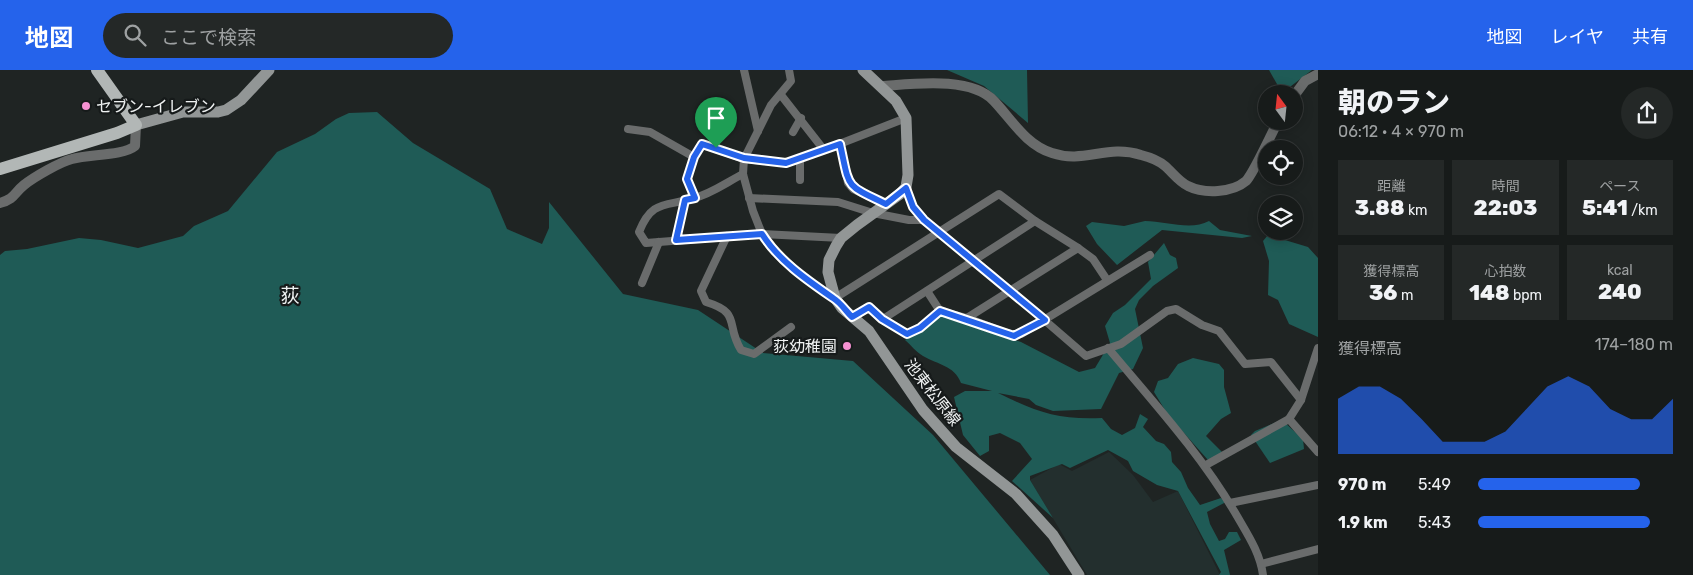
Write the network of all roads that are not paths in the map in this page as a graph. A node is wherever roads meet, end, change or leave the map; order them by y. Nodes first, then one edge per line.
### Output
1 (97, 70) edge
2 (269, 70) edge
3 (744, 70) edge
4 (789, 70) edge
5 (863, 70) edge
6 (1318, 74) edge
7 (1302, 85) edge
8 (882, 86) junction
9 (781, 95) junction
10 (801, 118) junction
11 (906, 118) junction
12 (136, 125) junction
13 (628, 130) dead end
14 (1273, 130) edge
15 (758, 131) junction
16 (793, 132) dead end
17 (840, 144) junction
18 (824, 150) junction
19 (694, 157) junction
20 (744, 158) junction
21 (800, 159) junction
22 (0, 169) edge
23 (743, 174) junction
24 (800, 180) dead end
25 (906, 188) junction
26 (695, 198) junction
27 (749, 198) junction
28 (685, 200) junction
29 (0, 203) edge
30 (886, 204) junction
31 (873, 213) junction
32 (924, 220) junction
33 (1035, 221) junction
34 (940, 232) junction
35 (762, 234) junction
36 (728, 236) junction
37 (841, 238) junction
38 (676, 240) junction
39 (659, 242) junction
40 (1078, 248) junction
41 (1150, 255) dead end
42 (974, 260) junction
43 (1107, 280) junction
44 (642, 283) dead end
45 (927, 291) junction
46 (1009, 291) junction
47 (835, 298) junction
48 (940, 311) junction
49 (852, 317) junction
50 (967, 318) junction
51 (882, 319) junction
52 (1045, 320) junction
53 (791, 327) dead end
54 (1108, 348) junction
55 (1318, 348) edge
56 (1301, 400) junction
57 (1289, 419) junction
58 (1318, 452) edge
59 (1206, 465) junction
60 (1318, 485) edge
61 (1230, 503) junction
62 (1318, 549) edge
63 (1261, 564) junction
64 (1079, 575) edge
65 (1263, 575) edge

1 - 12 main road
2 - 12 main road
3 - 15 street
4 - 9 street
5 - 8 main road
6 - 7 street
8 - 11 main road
8 - 14 street
9 - 10 street
9 - 15 street
10 - 16 street
10 - 18 street
11 - 17 street
11 - 25 main road
12 - 22 main road
12 - 29 street
13 - 19 street
15 - 20 street
17 - 18 street
17 - 30 street
18 - 21 street
19 - 20 street
19 - 26 street
20 - 21 street
20 - 23 street
21 - 24 street
23 - 26 street
23 - 27 street
25 - 30 main road, 池東松原線
25 - 32 street
26 - 28 street
27 - 31 street
27 - 35 street
28 - 38 street
28 - 39 street
30 - 31 main road, 池東松原線
31 - 32 street
31 - 37 main road, 池東松原線
32 - 34 street
33 - 34 street
33 - 40 street
33 - 42 street
34 - 42 street
34 - 47 street
35 - 36 street
35 - 37 street
35 - 47 street
36 - 38 street
36 - 53 street
37 - 47 main road, 池東松原線
38 - 39 street
39 - 44 street
40 - 43 street
40 - 46 street
41 - 43 street
42 - 45 street
42 - 46 street
43 - 52 street
45 - 48 street
45 - 51 street
46 - 50 street
46 - 52 street
47 - 49 main road, 池東松原線
48 - 50 street
48 - 51 street
49 - 51 street
49 - 64 main road, 池東松原線
50 - 52 street
52 - 54 street
54 - 56 street
54 - 59 street
55 - 56 street
56 - 57 street
57 - 58 street
57 - 59 street
59 - 61 street
60 - 61 street
61 - 63 street
62 - 63 street
63 - 65 street

